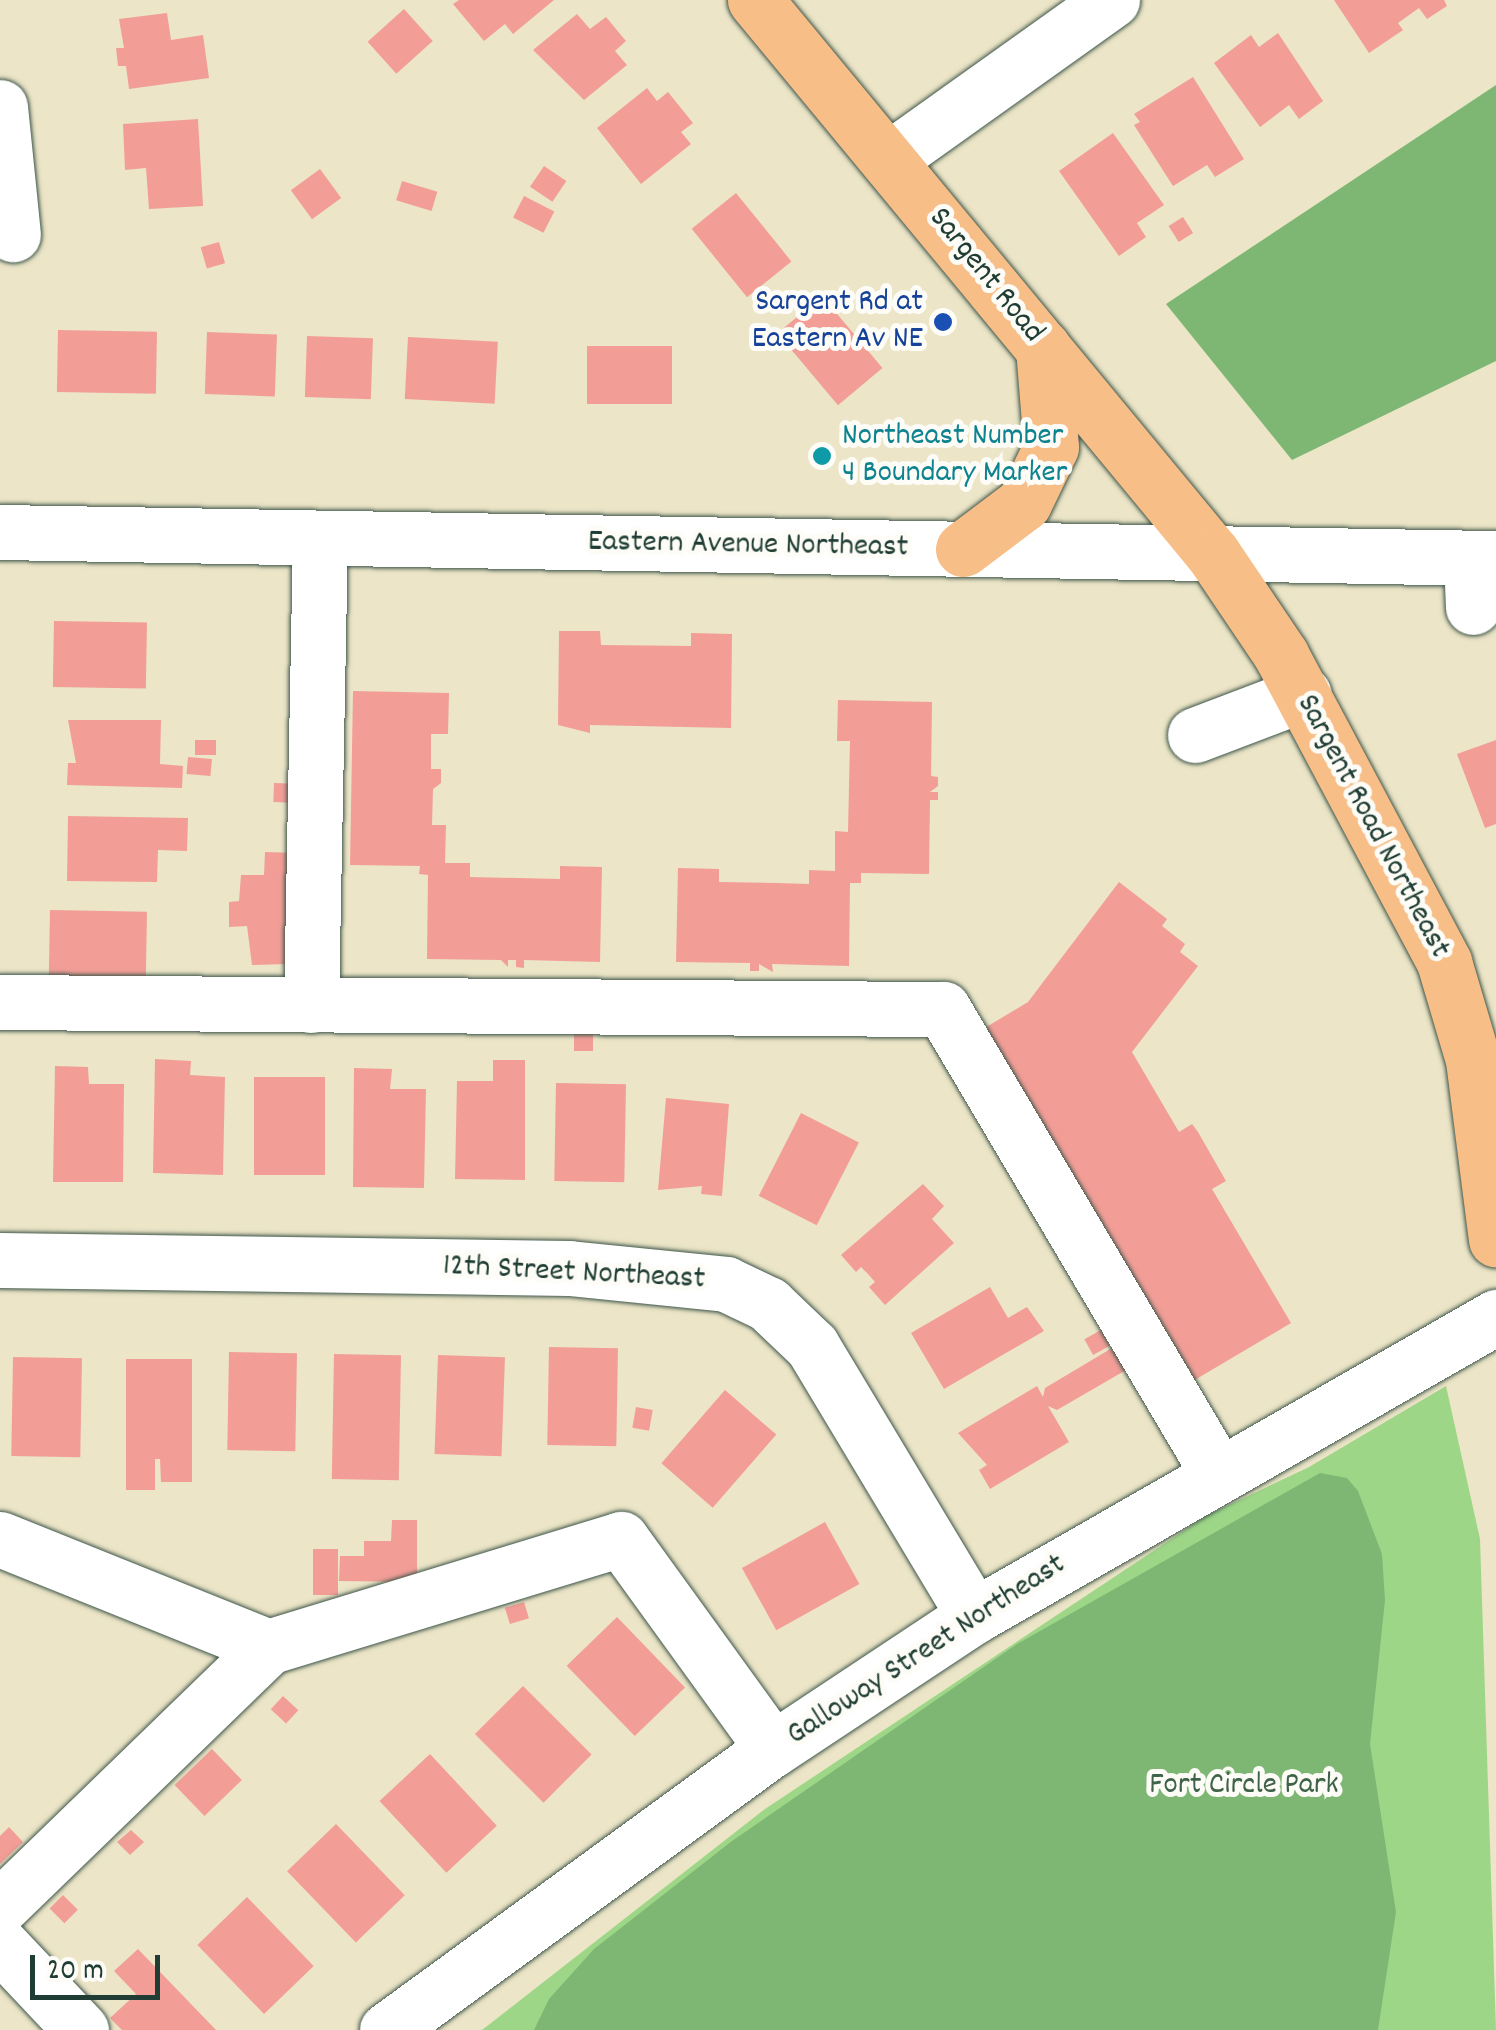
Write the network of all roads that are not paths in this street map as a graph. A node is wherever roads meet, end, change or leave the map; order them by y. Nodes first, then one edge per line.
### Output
1 (756, 0) edge
2 (1112, 0) edge
3 (0, 107) edge
4 (888, 159) junction
5 (13, 234) dead end
6 (1043, 347) junction
7 (0, 532) edge
8 (320, 538) junction
9 (963, 549) junction
10 (1213, 554) junction
11 (1480, 574) edge
12 (1303, 694) junction
13 (1195, 734) dead end
14 (0, 1002) edge
15 (311, 1004) junction
16 (1496, 1240) edge
17 (0, 1260) edge
18 (1496, 1317) edge
19 (1217, 1472) junction
20 (0, 1539) edge
21 (974, 1616) junction
22 (268, 1648) junction
23 (773, 1749) junction
24 (0, 1907) edge
25 (0, 1944) edge
26 (82, 2030) edge
27 (387, 2030) edge

1 - 4 main road, Sargent Road
2 - 4 street
3 - 5 street
4 - 6 main road, Sargent Road
6 - 9 main road
6 - 10 main road, Sargent Road
7 - 8 street, Eastern Avenue Northeast
8 - 9 street, Eastern Avenue Northeast
8 - 15 street
9 - 10 street, Eastern Avenue Northeast
10 - 11 street, Eastern Avenue Northeast
10 - 12 main road, Sargent Road Northeast
12 - 13 street
12 - 16 main road, Sargent Road Northeast
14 - 15 street
15 - 19 street
17 - 21 street, 12th Street Northeast
18 - 19 street, Galloway Street Northeast
19 - 21 street, Galloway Street Northeast
20 - 22 street
21 - 23 street, Galloway Street Northeast
22 - 23 street
22 - 24 street
23 - 27 street, Galloway Street Northeast
25 - 26 street

